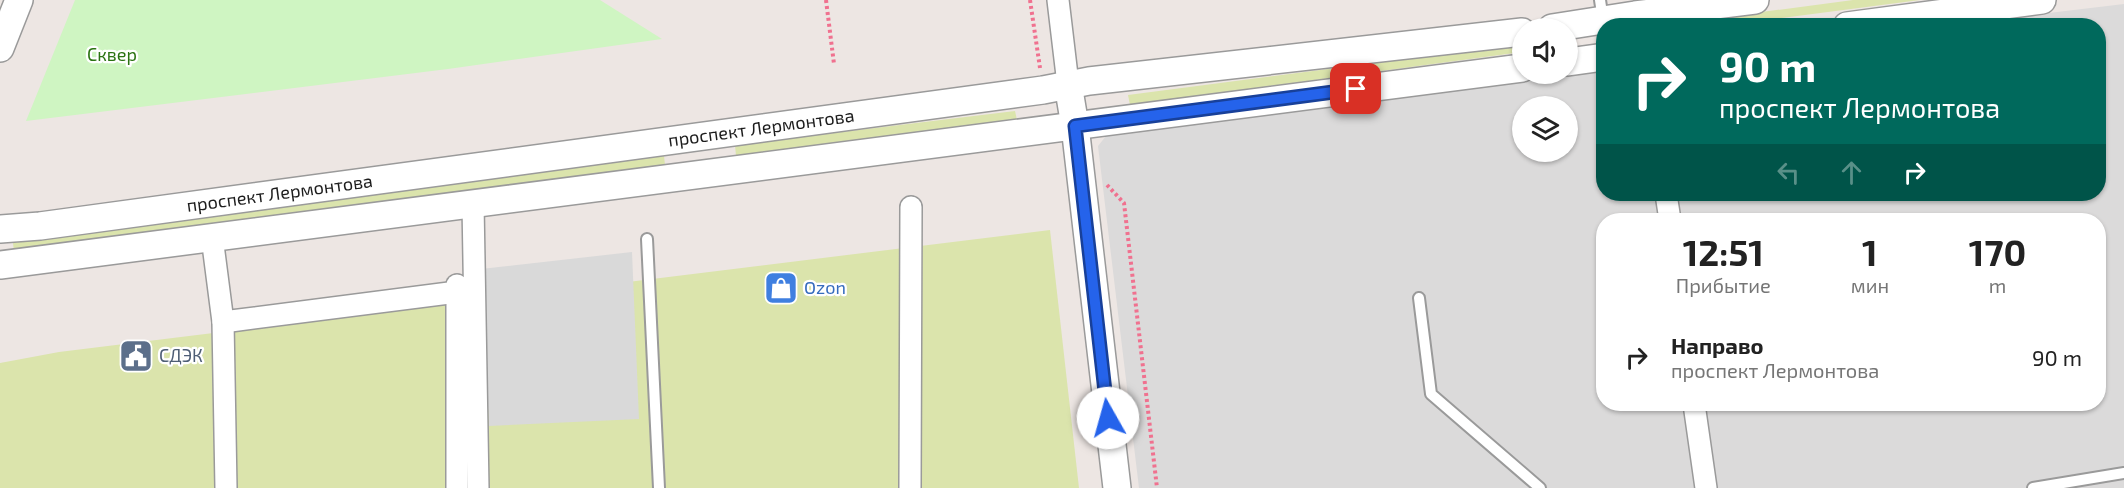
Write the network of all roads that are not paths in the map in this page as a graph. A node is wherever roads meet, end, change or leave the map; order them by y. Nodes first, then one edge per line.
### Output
1 (19, 0) edge
2 (1058, 0) edge
3 (1755, 0) edge
4 (2042, 0) edge
5 (1602, 10) edge
6 (1636, 18) edge
7 (1656, 18) edge
8 (1907, 18) edge
9 (1578, 19) edge
10 (1512, 33) edge
11 (0, 48) edge
12 (1596, 58) edge
13 (1578, 61) edge
14 (1512, 69) edge
15 (1056, 87) junction
16 (1075, 126) junction
17 (473, 204) junction
18 (911, 207) dead end
19 (0, 229) edge
20 (212, 237) junction
21 (647, 239) dead end
22 (0, 265) edge
23 (1419, 298) dead end
24 (224, 322) junction
25 (1695, 411) edge
26 (2124, 473) edge
27 (226, 488) edge
28 (457, 488) edge
29 (478, 488) edge
30 (659, 488) edge
31 (909, 488) edge
32 (1117, 488) edge
33 (1540, 488) edge
34 (1706, 488) edge
35 (2033, 488) edge

1 - 11 street
2 - 15 street
3 - 7 street
4 - 8 street
5 - 6 street
5 - 9 street
10 - 15 street, проспект Лермонтова
12 - 13 street
14 - 16 street, проспект Лермонтова
15 - 16 street
15 - 19 street, проспект Лермонтова
16 - 17 street, проспект Лермонтова
16 - 32 street
17 - 20 street, проспект Лермонтова
17 - 29 street
18 - 31 street
20 - 22 street, проспект Лермонтова
20 - 24 street
21 - 30 lane
23 - 33 lane
24 - 27 street
24 - 28 street
25 - 34 street
26 - 35 lane

